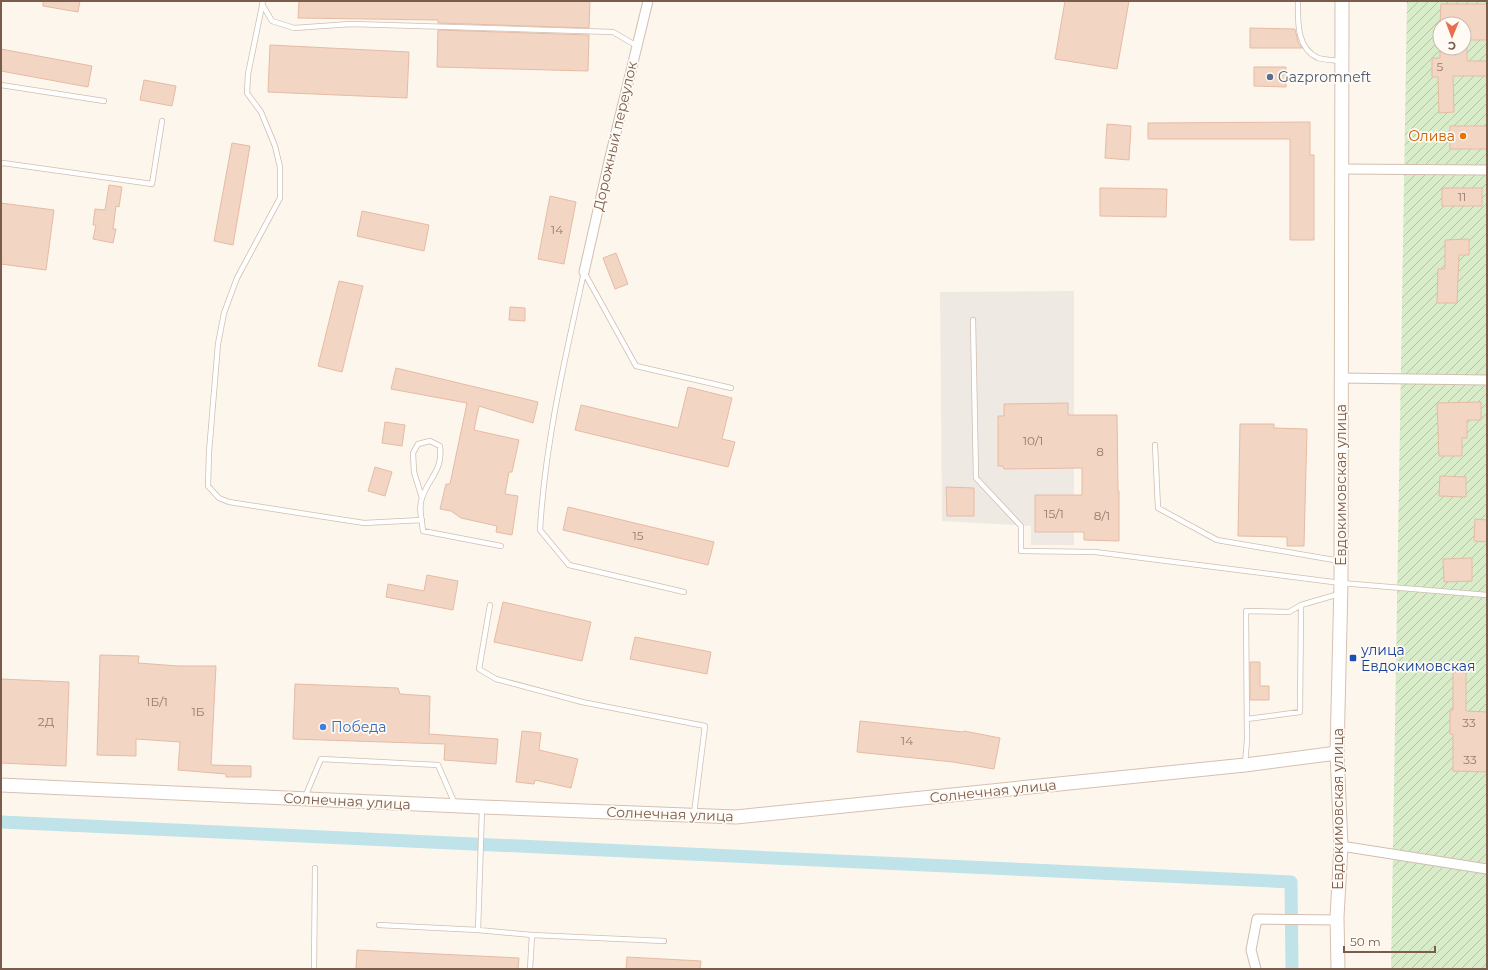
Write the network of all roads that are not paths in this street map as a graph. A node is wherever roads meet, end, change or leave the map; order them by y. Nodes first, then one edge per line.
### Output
1 (648, 1) edge
2 (1298, 1) edge
3 (1342, 1) edge
4 (263, 3) edge
5 (637, 46) junction
6 (1342, 62) junction
7 (1, 85) edge
8 (104, 101) dead end
9 (162, 121) dead end
10 (1, 164) edge
11 (1341, 169) junction
12 (1487, 170) edge
13 (584, 272) junction
14 (974, 320) dead end
15 (1341, 378) junction
16 (1487, 380) edge
17 (731, 388) dead end
18 (1155, 445) dead end
19 (422, 498) junction
20 (422, 520) junction
21 (501, 546) dead end
22 (1340, 561) junction
23 (1340, 588) junction
24 (684, 592) dead end
25 (1487, 595) edge
26 (490, 605) dead end
27 (1301, 605) junction
28 (1247, 719) junction
29 (1337, 753) junction
30 (1244, 765) junction
31 (1, 785) edge
32 (304, 799) junction
33 (456, 806) junction
34 (482, 813) junction
35 (694, 816) junction
36 (1341, 846) junction
37 (315, 868) dead end
38 (1487, 869) edge
39 (1337, 920) junction
40 (379, 925) dead end
41 (478, 930) junction
42 (532, 935) junction
43 (664, 941) dead end
44 (314, 969) edge
45 (530, 969) edge
46 (1256, 969) edge
47 (1338, 969) edge

1 - 5 street, Дорожный переулок
2 - 6 lane
3 - 6 main road, Евдокимовская улица
4 - 5 lane
4 - 20 lane
5 - 13 street, Дорожный переулок
6 - 11 main road, Евдокимовская улица
7 - 8 lane
9 - 10 lane
11 - 12 street
11 - 15 main road, Евдокимовская улица
13 - 17 lane
13 - 24 lane
14 - 23 lane
15 - 16 street
15 - 22 main road, Евдокимовская улица
18 - 22 lane
19 - 19 lane
19 - 20 lane
20 - 21 lane
22 - 23 main road, Евдокимовская улица
23 - 25 lane
23 - 27 lane
23 - 29 main road, Евдокимовская улица
26 - 35 lane
27 - 28 lane
27 - 28 lane
28 - 30 lane
29 - 30 main road, Солнечная улица
29 - 36 main road, Евдокимовская улица
30 - 35 main road, Солнечная улица
31 - 32 main road, Солнечная улица
32 - 33 main road, Солнечная улица
32 - 33 lane
33 - 34 main road, Солнечная улица
34 - 35 main road, Солнечная улица
34 - 41 lane
36 - 38 street
36 - 39 main road, Евдокимовская улица
37 - 44 lane
39 - 46 street
39 - 47 main road, Евдокимовская улица
40 - 41 lane
41 - 42 lane
42 - 43 lane
42 - 45 lane

